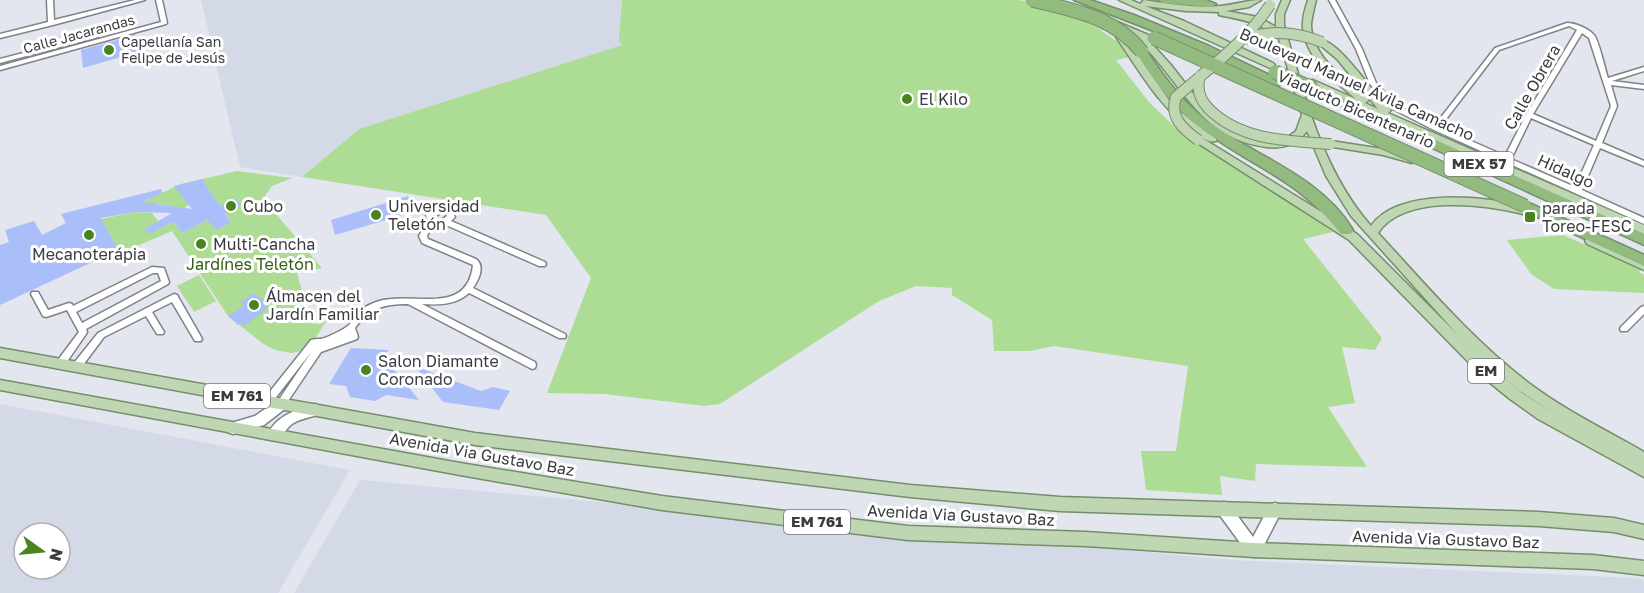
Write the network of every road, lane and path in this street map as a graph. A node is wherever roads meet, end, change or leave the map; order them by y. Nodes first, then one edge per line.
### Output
1 (50, 0) edge
2 (108, 0) edge
3 (142, 0) edge
4 (159, 0) edge
5 (1032, 0) edge
6 (1039, 0) edge
7 (1049, 0) edge
8 (1079, 0) edge
9 (1102, 0) edge
10 (1124, 0) edge
11 (1163, 0) edge
12 (1232, 0) edge
13 (1258, 0) edge
14 (1286, 0) edge
15 (1312, 0) edge
16 (1332, 0) edge
17 (1137, 3) junction
18 (1188, 3) edge
19 (1271, 3) edge
20 (1211, 4) junction
21 (109, 8) junction
22 (1280, 17) junction
23 (1097, 18) junction
24 (163, 21) junction
25 (51, 24) junction
26 (1581, 29) junction
27 (1130, 30) junction
28 (0, 36) edge
29 (1240, 41) junction
30 (1284, 42) junction
31 (0, 61) edge
32 (0, 68) edge
33 (1644, 69) edge
34 (1275, 73) junction
35 (1200, 76) junction
36 (1608, 82) junction
37 (1644, 87) edge
38 (1313, 90) junction
39 (1382, 112) junction
40 (1305, 115) junction
41 (1529, 116) junction
42 (1404, 123) junction
43 (1436, 128) junction
44 (1229, 140) junction
45 (1290, 142) junction
46 (1598, 143) junction
47 (1507, 160) junction
48 (1644, 164) edge
49 (1426, 165) junction
50 (1578, 190) junction
51 (1526, 208) junction
52 (1644, 221) edge
53 (431, 222) junction
54 (446, 222) junction
55 (1644, 230) edge
56 (1372, 233) junction
57 (1349, 234) junction
58 (1644, 240) edge
59 (1644, 249) edge
60 (1644, 261) edge
61 (542, 264) dead end
62 (1644, 266) edge
63 (165, 282) junction
64 (469, 289) junction
65 (35, 294) dead end
66 (174, 297) junction
67 (409, 302) junction
68 (1644, 309) edge
69 (71, 311) junction
70 (147, 311) junction
71 (80, 327) junction
72 (1624, 329) dead end
73 (160, 332) dead end
74 (562, 336) dead end
75 (198, 339) dead end
76 (317, 346) junction
77 (0, 353) edge
78 (61, 363) junction
79 (532, 365) dead end
80 (77, 366) junction
81 (0, 385) edge
82 (1521, 392) junction
83 (274, 403) junction
84 (315, 410) junction
85 (1547, 410) junction
86 (233, 428) junction
87 (274, 435) junction
88 (1644, 459) edge
89 (1644, 471) edge
90 (1224, 508) junction
91 (1275, 510) junction
92 (1644, 532) edge
93 (1254, 550) junction
94 (1644, 568) edge

1 - 25 street
2 - 21 street
3 - 21 street
4 - 24 street
5 - 44 highway, bridge
6 - 23 main road
7 - 51 highway, Viaducto Bicentenario, bridge
8 - 34 highway, Boulevard Manuel Ávila Camacho / MEX 57
9 - 34 highway, Boulevard Manuel Ávila Camacho / MEX 57
10 - 17 main road
10 - 34 main road, Boulevard Manuel Ávila Camacho
11 - 18 highway
12 - 20 main road
13 - 18 main road
13 - 22 main road
14 - 22 main road
15 - 39 main road
16 - 43 street, Hidalgo
17 - 18 main road
17 - 20 main road
18 - 20 highway
18 - 30 main road
19 - 29 main road, bridge
21 - 25 street
22 - 30 main road
23 - 27 main road
23 - 57 main road
24 - 31 street, Calle Jacarandas
24 - 32 street, Calle Jacarandas
25 - 28 street
26 - 36 street
26 - 41 street, Calle Obrera
26 - 43 street
27 - 45 main road
27 - 49 main road, bridge
29 - 35 main road, bridge
29 - 42 main road, bridge
30 - 40 main road
33 - 36 street
34 - 38 highway, MEX 57
34 - 38 main road, Boulevard Manuel Ávila Camacho
35 - 49 main road, bridge
35 - 57 main road, bridge
36 - 37 street
36 - 46 street
38 - 39 main road, Boulevard Manuel Ávila Camacho
38 - 58 highway, MEX 57
38 - 59 highway, MEX 57
39 - 42 main road, Boulevard Manuel Ávila Camacho / MEX 57
40 - 45 main road
40 - 56 main road
41 - 46 street
41 - 47 street, Calle Obrera
42 - 55 main road, Boulevard Manuel Ávila Camacho / MEX 57
43 - 47 street, Hidalgo
44 - 45 main road
44 - 57 highway
46 - 48 street
46 - 50 street
47 - 50 street, Hidalgo
49 - 51 main road, MEX 57
50 - 52 street, Hidalgo
51 - 56 main road
51 - 60 highway, Viaducto Bicentenario
51 - 62 main road, MEX 57
53 - 54 street
53 - 54 street
53 - 64 street
54 - 61 street
56 - 57 main road
56 - 82 main road, EM
57 - 82 main road, EM
63 - 66 street
63 - 69 street
63 - 71 street
64 - 67 street
64 - 74 street
65 - 69 street
66 - 70 street
66 - 75 street
67 - 76 street
67 - 79 street
68 - 72 street
69 - 71 street
70 - 73 street
70 - 80 street
71 - 78 street
76 - 83 street
76 - 83 street
77 - 78 main road, Avenida Via Gustavo Baz / EM 761
78 - 80 main road, Avenida Via Gustavo Baz / EM 761
80 - 83 main road, Avenida Via Gustavo Baz / EM 761
81 - 86 main road, Avenida Via Gustavo Baz / EM 761
82 - 85 main road, EM
83 - 84 main road, Avenida Via Gustavo Baz / EM 761
83 - 86 main road
84 - 87 main road
84 - 90 main road, Avenida Via Gustavo Baz / EM 761
85 - 88 main road, EM
85 - 89 main road, EM
86 - 87 main road, Avenida Via Gustavo Baz / EM 761
87 - 93 main road, Avenida Via Gustavo Baz / EM 761
90 - 91 main road, Avenida Via Gustavo Baz
90 - 93 main road
91 - 92 main road, Avenida Via Gustavo Baz
91 - 93 main road
93 - 94 main road, Avenida Via Gustavo Baz / EM 761

